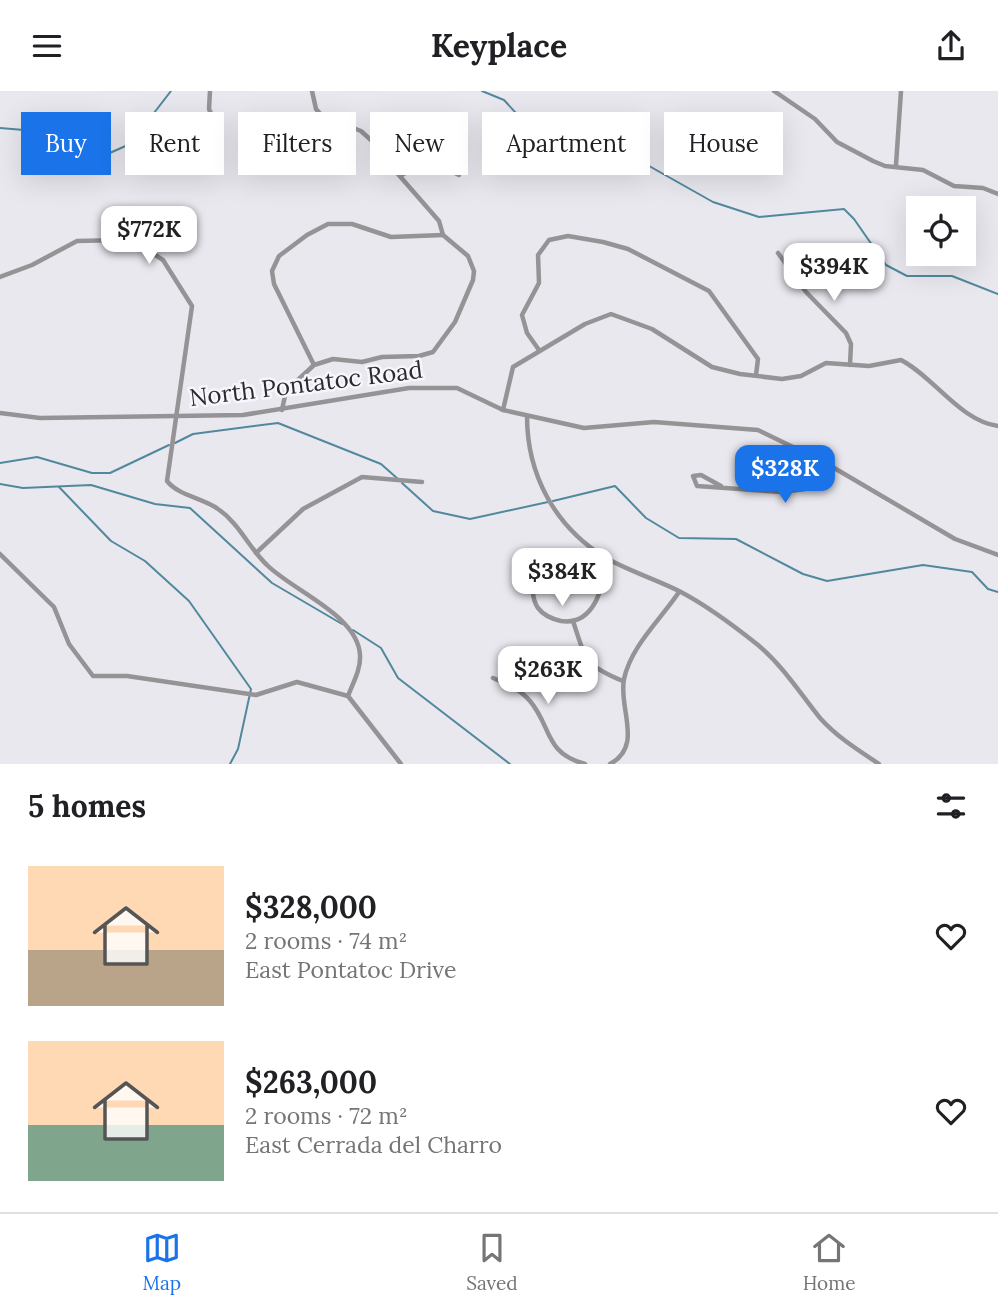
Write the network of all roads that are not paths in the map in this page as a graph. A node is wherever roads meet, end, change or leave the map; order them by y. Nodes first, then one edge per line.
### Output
1 (209, 91) edge
2 (312, 91) edge
3 (774, 91) edge
4 (901, 91) edge
5 (210, 112) edge
6 (895, 165) junction
7 (400, 176) joint
8 (998, 194) edge
9 (443, 235) junction
10 (778, 253) dead end
11 (0, 277) edge
12 (539, 350) junction
13 (314, 365) junction
14 (850, 365) junction
15 (756, 375) junction
16 (503, 409) junction
17 (282, 410) junction
18 (0, 413) edge
19 (527, 416) junction
20 (177, 417) junction
21 (998, 426) edge
22 (824, 462) junction
23 (422, 482) dead end
24 (721, 486) junction
25 (0, 554) edge
26 (256, 554) junction
27 (998, 555) edge
28 (519, 558) dead end
29 (608, 559) junction
30 (679, 592) junction
31 (573, 621) junction
32 (494, 678) dead end
33 (623, 681) junction
34 (348, 696) junction
35 (401, 764) edge
36 (584, 764) edge
37 (610, 764) edge
38 (879, 764) edge

1 - 5 street
2 - 7 street
3 - 6 street
4 - 6 street
6 - 8 street
7 - 9 street
9 - 13 street
9 - 13 street
10 - 14 street
11 - 20 street
12 - 15 street
12 - 15 street
12 - 16 street
13 - 17 street
14 - 15 street
14 - 21 street
16 - 17 street, North Pontatoc Road
16 - 19 street, North Pontatoc Road
17 - 20 street, North Pontatoc Road
18 - 20 street, North Pontatoc Road
19 - 22 street, North Pontatoc Road
19 - 29 street
20 - 26 street
22 - 24 street
22 - 27 street, North Pontatoc Road
23 - 26 street
24 - 24 street
25 - 34 street
26 - 34 street
28 - 31 street
29 - 30 street
29 - 31 street
30 - 33 street
30 - 38 street
31 - 33 street
32 - 36 street
33 - 37 street
34 - 35 street

